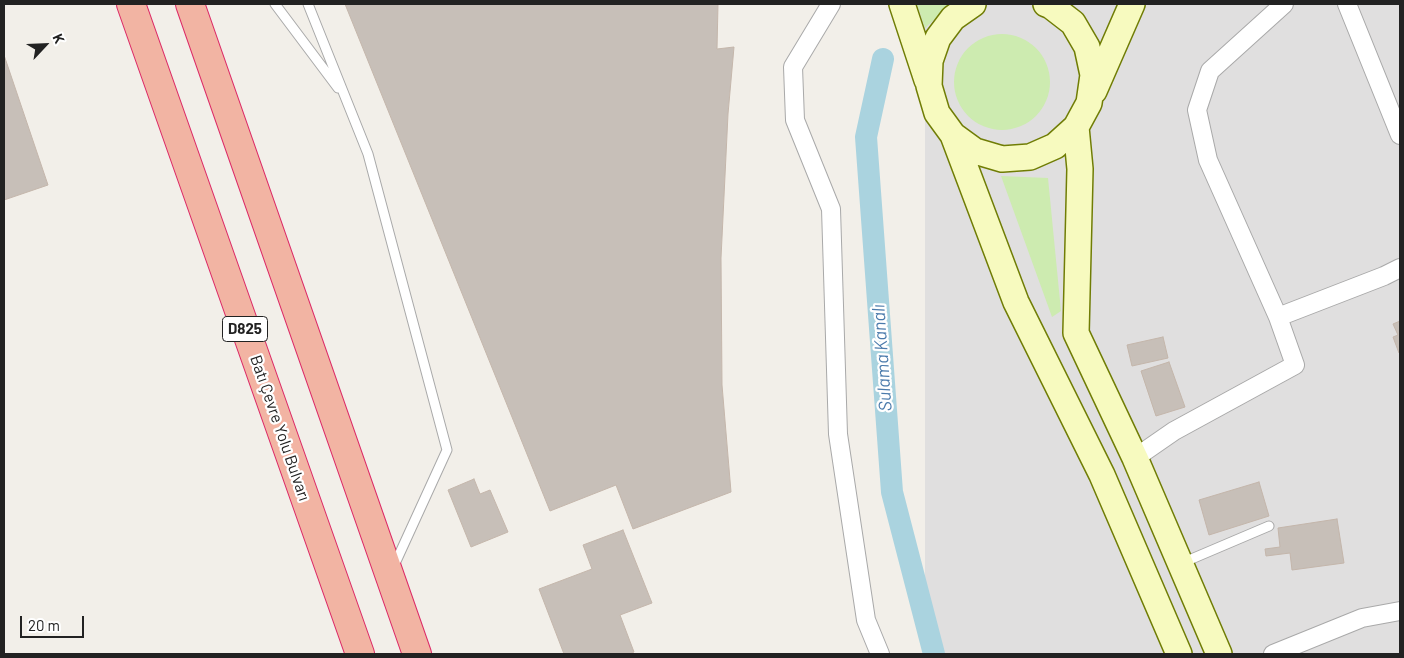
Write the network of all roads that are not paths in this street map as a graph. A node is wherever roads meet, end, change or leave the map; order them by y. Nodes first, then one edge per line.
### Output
1 (130, 4) edge
2 (190, 4) edge
3 (276, 4) edge
4 (308, 4) edge
5 (831, 4) edge
6 (902, 4) edge
7 (973, 4) edge
8 (1046, 4) edge
9 (1132, 4) edge
10 (1284, 4) edge
11 (1347, 4) edge
12 (929, 86) junction
13 (346, 99) junction
14 (1089, 102) junction
15 (1076, 128) junction
16 (953, 135) junction
17 (1400, 135) edge
18 (1400, 268) edge
19 (1278, 317) junction
20 (1135, 458) junction
21 (1269, 526) dead end
22 (1179, 564) junction
23 (389, 575) junction
24 (1400, 611) edge
25 (360, 654) edge
26 (417, 654) edge
27 (880, 654) edge
28 (1180, 654) edge
29 (1219, 654) edge
30 (1273, 654) edge

1 - 25 highway, Batı Çevre Yolu Bulvarı / D825
2 - 23 highway
3 - 13 lane
4 - 13 lane
5 - 27 street
6 - 12 main road
7 - 12 main road
8 - 14 main road
9 - 14 main road
10 - 19 street
11 - 17 street
12 - 16 main road
13 - 23 lane
14 - 15 main road
15 - 16 main road
15 - 20 main road
16 - 28 main road
18 - 19 street
19 - 20 street
20 - 22 main road
21 - 22 lane
22 - 29 main road
23 - 26 highway
24 - 30 street

